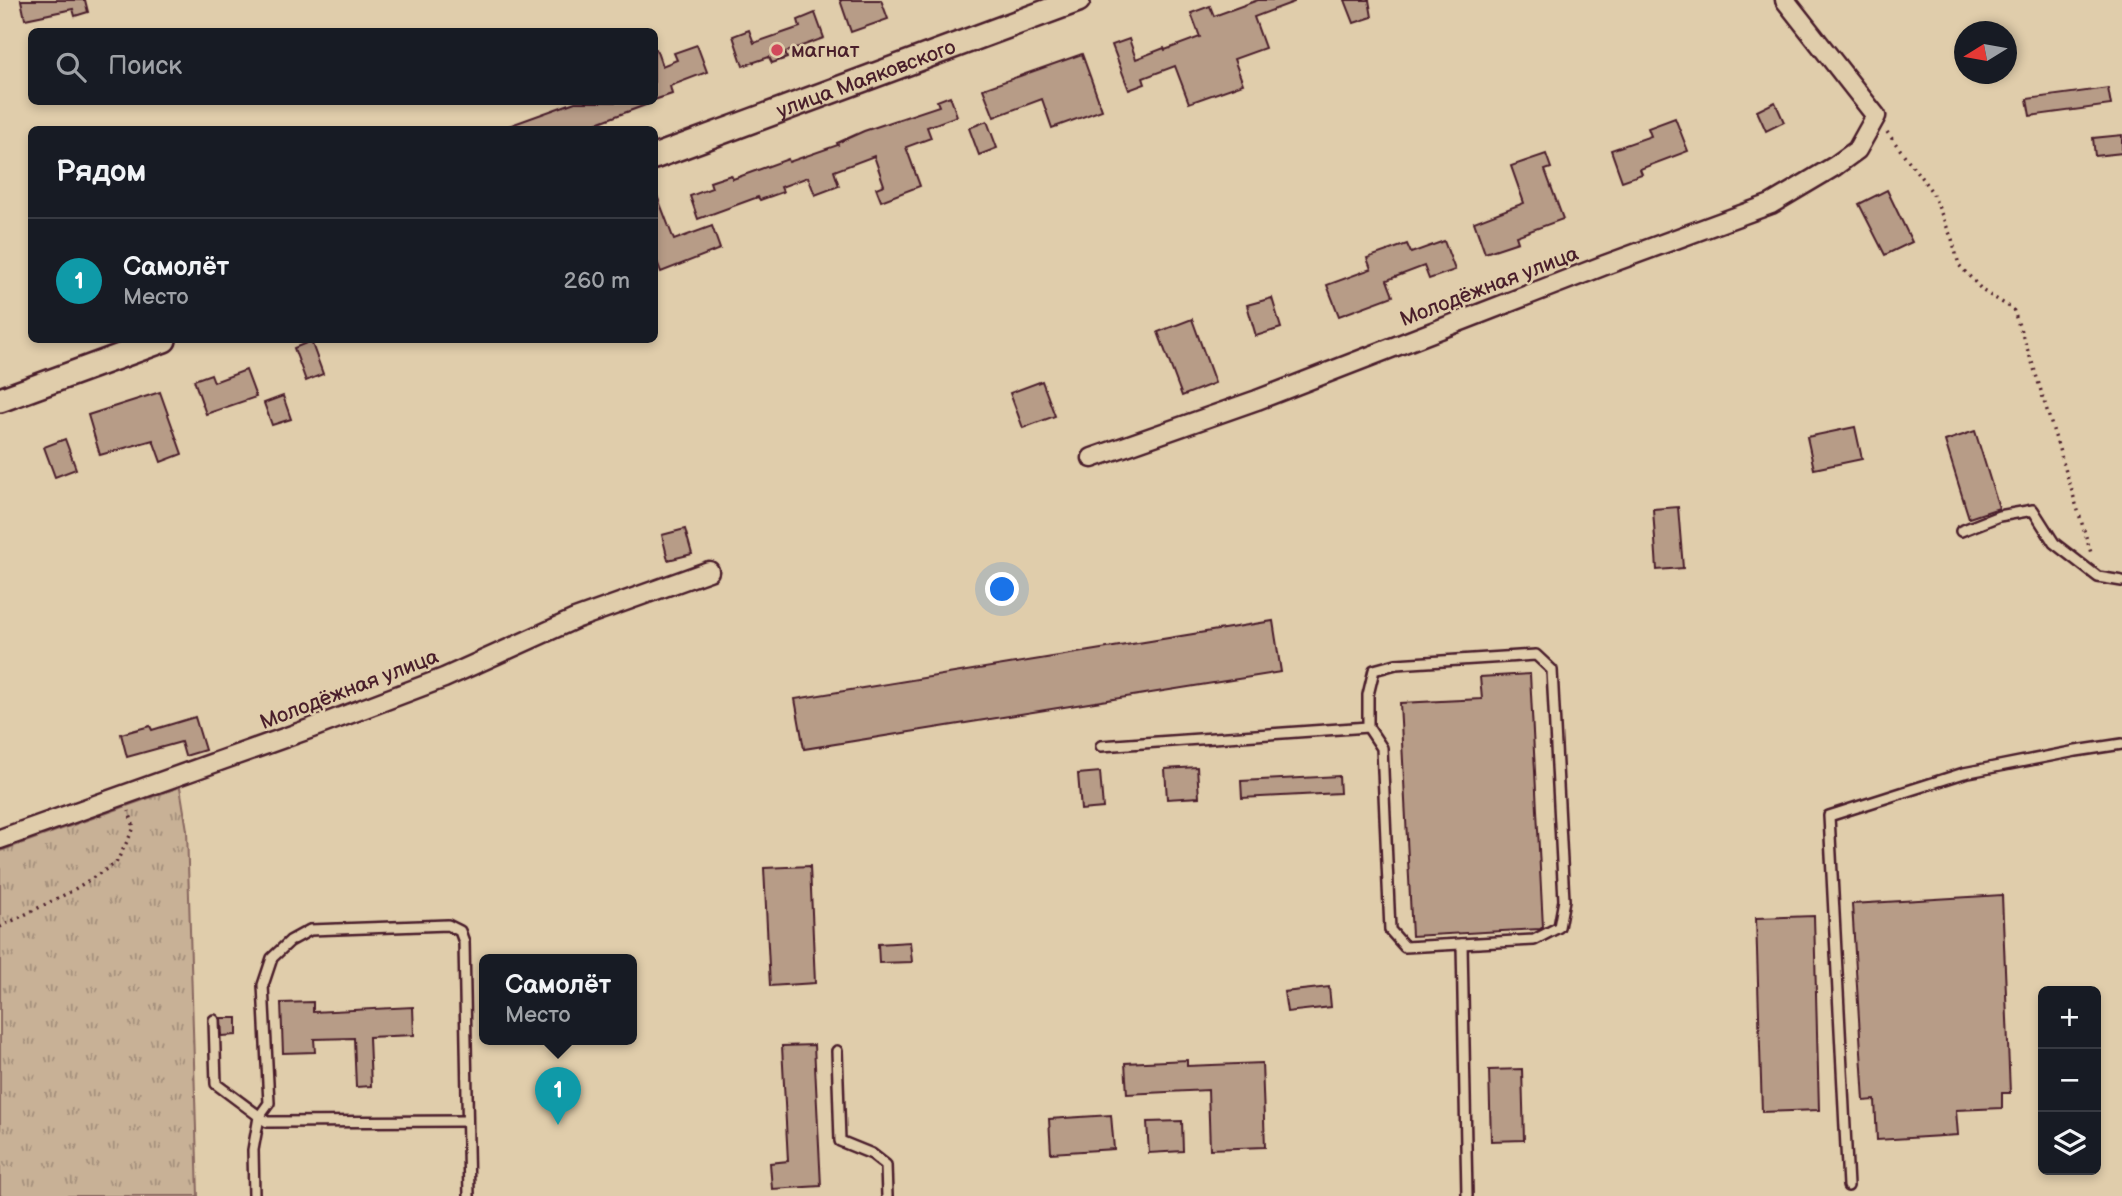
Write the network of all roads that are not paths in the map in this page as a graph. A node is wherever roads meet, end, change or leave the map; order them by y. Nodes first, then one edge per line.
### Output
1 (1078, 0) edge
2 (1785, 0) edge
3 (658, 156) edge
4 (156, 343) edge
5 (0, 400) edge
6 (1092, 458) dead end
7 (1961, 531) dead end
8 (709, 571) dead end
9 (2122, 581) edge
10 (1368, 727) junction
11 (2122, 744) edge
12 (1101, 746) dead end
13 (0, 839) edge
14 (1462, 944) junction
15 (214, 1020) dead end
16 (836, 1051) dead end
17 (259, 1117) junction
18 (467, 1121) junction
19 (1848, 1186) dead end
20 (254, 1196) edge
21 (470, 1196) edge
22 (887, 1196) edge
23 (1467, 1196) edge

1 - 3 street, улица Маяковского
2 - 6 street, Молодёжная улица
4 - 5 street
7 - 9 lane
8 - 13 street, Молодёжная улица
10 - 12 lane
10 - 14 lane
10 - 14 lane
11 - 19 lane
14 - 23 lane
15 - 17 lane
16 - 22 lane
17 - 18 lane
17 - 18 lane
17 - 20 lane
18 - 21 lane

